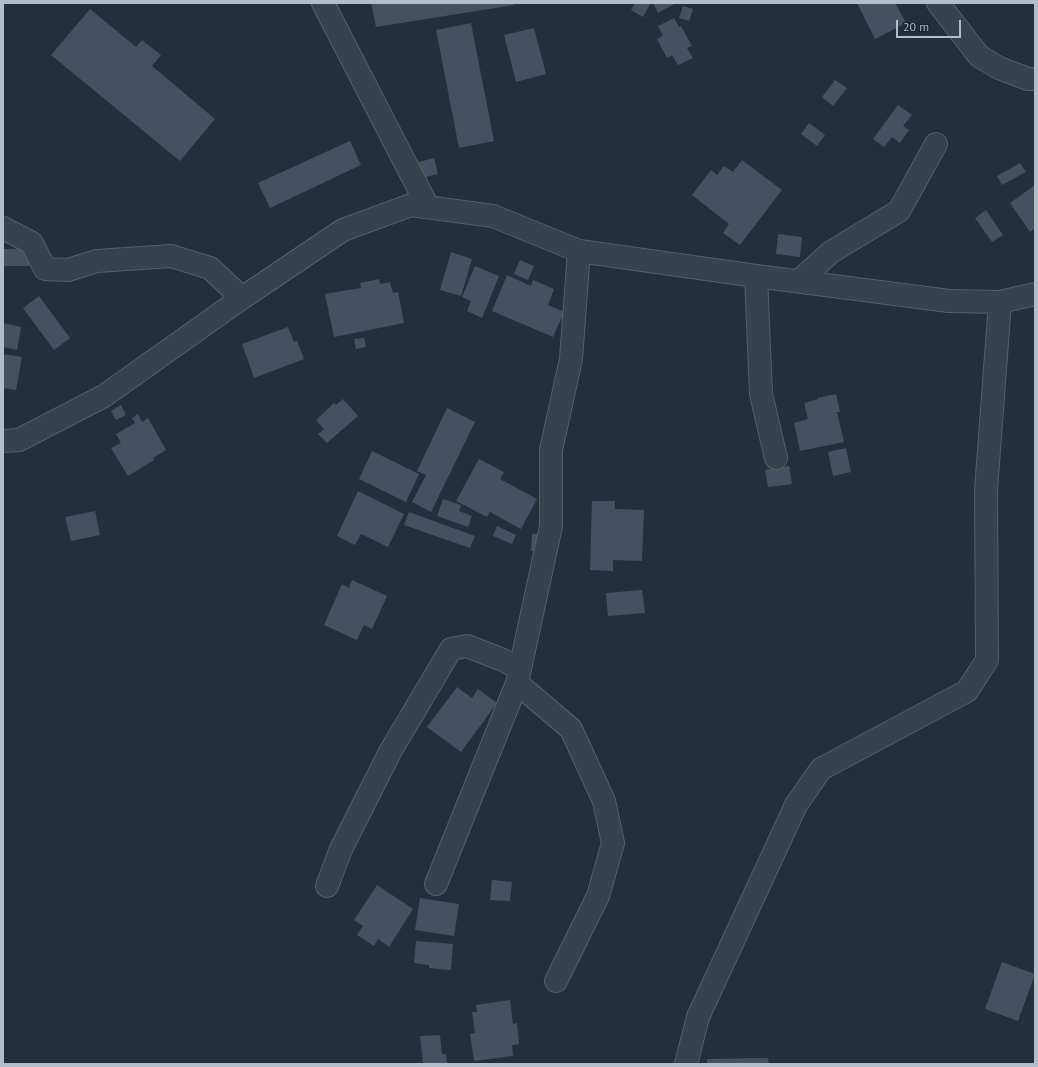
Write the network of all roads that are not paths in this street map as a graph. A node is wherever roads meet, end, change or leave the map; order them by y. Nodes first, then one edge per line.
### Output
1 (323, 3) edge
2 (938, 3) edge
3 (1035, 79) edge
4 (936, 144) dead end
5 (428, 207) junction
6 (3, 228) edge
7 (579, 250) junction
8 (756, 276) junction
9 (799, 282) junction
10 (1035, 294) edge
11 (242, 298) junction
12 (1000, 302) junction
13 (3, 441) edge
14 (776, 458) dead end
15 (518, 676) junction
16 (436, 884) dead end
17 (327, 886) dead end
18 (556, 981) dead end
19 (686, 1064) edge

1 - 5 street
2 - 3 street
4 - 9 street
5 - 7 street
5 - 11 street
6 - 11 street
7 - 8 street
7 - 15 street
8 - 9 street
8 - 14 street
9 - 12 street
10 - 12 street
11 - 13 street
12 - 19 street
15 - 16 street
15 - 17 street
15 - 18 street

